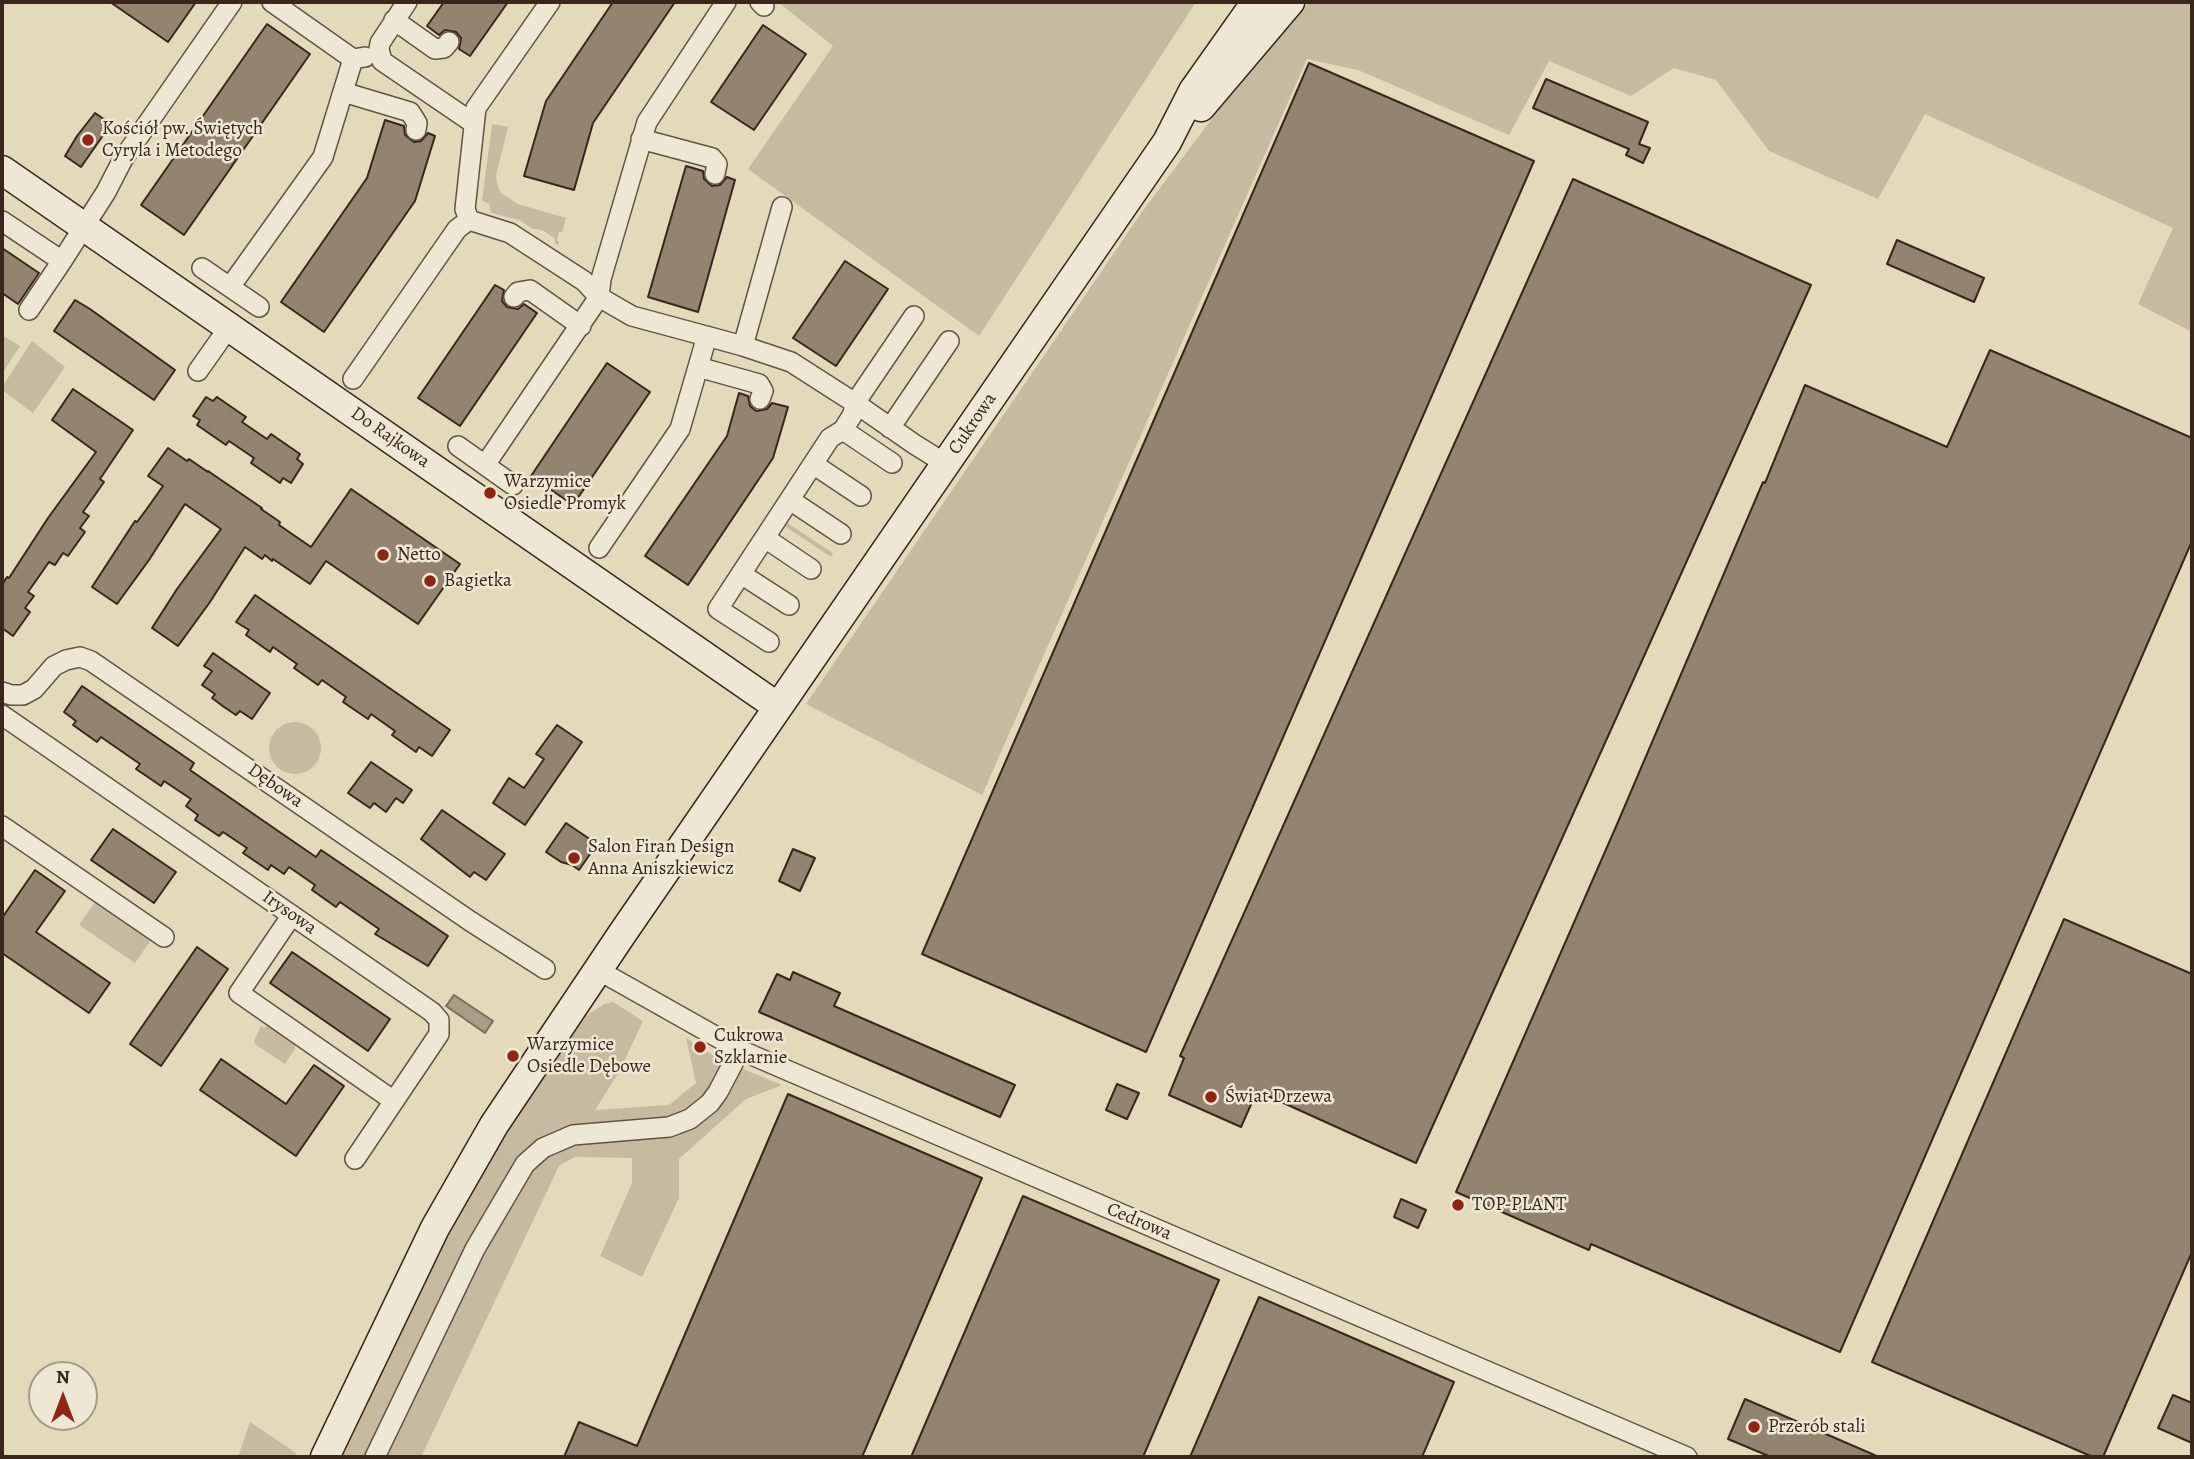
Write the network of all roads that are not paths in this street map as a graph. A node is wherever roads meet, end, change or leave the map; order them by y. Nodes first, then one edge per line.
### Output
1 (232, 2) edge
2 (272, 2) edge
3 (407, 2) edge
4 (550, 2) edge
5 (726, 2) edge
6 (1256, 2) edge
7 (1290, 2) edge
8 (394, 20) junction
9 (449, 41) dead end
10 (380, 55) junction
11 (353, 59) junction
12 (343, 92) junction
13 (473, 123) junction
14 (416, 130) dead end
15 (641, 139) junction
16 (1167, 142) junction
17 (2, 170) edge
18 (715, 174) dead end
19 (782, 207) dead end
20 (2, 220) edge
21 (469, 220) junction
22 (84, 227) junction
23 (62, 261) junction
24 (202, 268) dead end
25 (230, 287) junction
26 (514, 298) dead end
27 (600, 298) junction
28 (259, 307) dead end
29 (29, 310) dead end
30 (914, 316) dead end
31 (581, 326) junction
32 (229, 327) junction
33 (707, 336) junction
34 (949, 341) dead end
35 (743, 346) junction
36 (698, 367) junction
37 (198, 371) dead end
38 (353, 379) dead end
39 (760, 399) dead end
40 (855, 403) junction
41 (890, 428) junction
42 (843, 430) junction
43 (458, 446) dead end
44 (892, 463) dead end
45 (813, 464) junction
46 (946, 464) junction
47 (485, 465) junction
48 (513, 485) dead end
49 (862, 496) dead end
50 (790, 500) junction
51 (841, 534) dead end
52 (765, 538) junction
53 (599, 548) dead end
54 (811, 569) dead end
55 (741, 574) junction
56 (789, 605) dead end
57 (769, 642) dead end
58 (2, 692) edge
59 (778, 707) junction
60 (2, 715) edge
61 (2, 826) edge
62 (292, 915) junction
63 (163, 937) dead end
64 (545, 969) dead end
65 (598, 970) junction
66 (740, 1049) junction
67 (394, 1101) junction
68 (355, 1158) dead end
69 (325, 1457) edge
70 (375, 1457) edge
71 (1687, 1457) edge

1 - 22 street
2 - 11 street
3 - 8 street
4 - 13 street
5 - 15 street
6 - 16 street, Cukrowa
7 - 16 street, Cukrowa
8 - 9 street
8 - 10 street
10 - 11 street
10 - 13 street
11 - 12 street
12 - 14 street
12 - 25 street
13 - 21 street
15 - 18 street
15 - 27 street
16 - 46 street, Cukrowa
17 - 22 street, Do Rajkowa
19 - 35 street
20 - 23 street
21 - 27 street
21 - 38 street
22 - 23 street
22 - 32 street, Do Rajkowa
23 - 29 street
24 - 25 street
25 - 28 street
26 - 31 street
27 - 31 street
27 - 33 street
30 - 40 street
31 - 47 street
32 - 37 street
32 - 59 street, Do Rajkowa
33 - 35 street
33 - 36 street
34 - 41 street
35 - 40 street
36 - 39 street
36 - 53 street
40 - 41 street
40 - 42 street
41 - 46 street
42 - 44 street
42 - 45 street
43 - 47 street
45 - 49 street
45 - 50 street
46 - 59 street, Cukrowa
47 - 48 street
50 - 51 street
50 - 52 street
52 - 54 street
52 - 55 street
55 - 56 street
55 - 57 street
58 - 64 street, Dębowa
59 - 65 street, Cukrowa
60 - 62 street, Irysowa
61 - 63 street
62 - 67 street, Irysowa
62 - 67 street
65 - 66 street, Cedrowa
65 - 69 street, Cukrowa
66 - 70 street
66 - 71 street, Cedrowa
67 - 68 street, Irysowa

